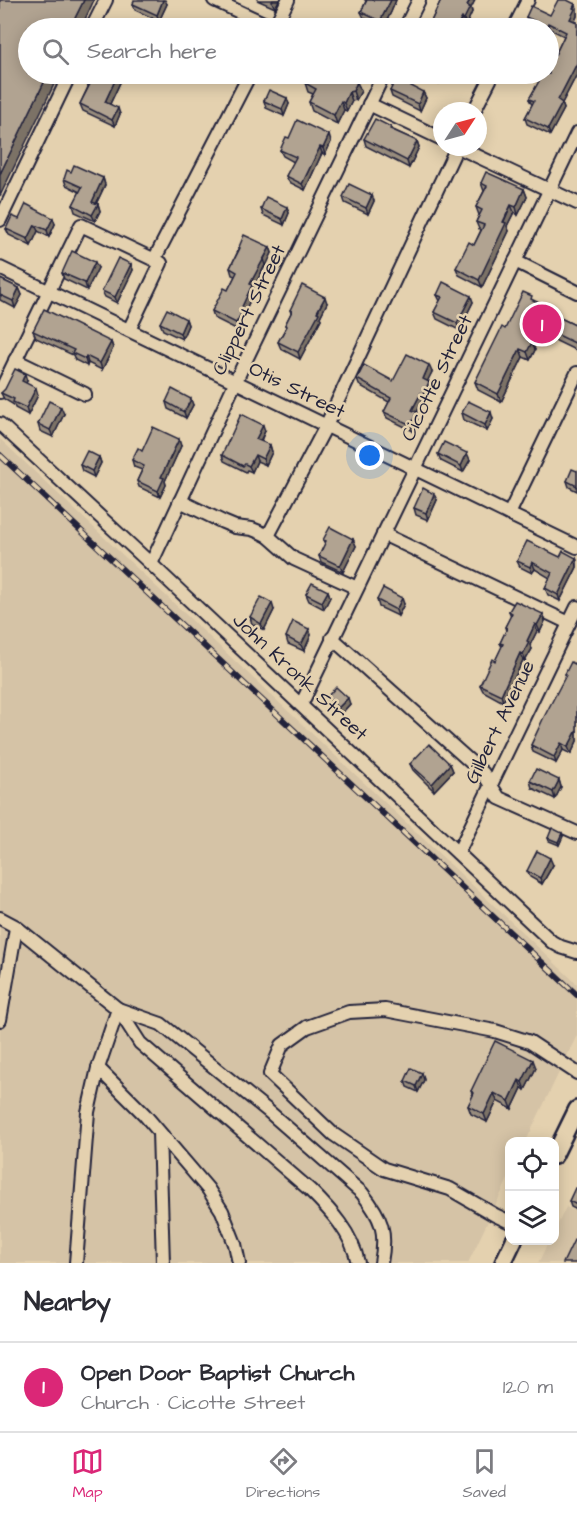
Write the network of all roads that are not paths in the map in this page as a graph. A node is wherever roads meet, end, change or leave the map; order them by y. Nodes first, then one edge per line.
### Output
1 (106, 0) edge
2 (214, 0) edge
3 (288, 0) edge
4 (419, 0) edge
5 (528, 0) edge
6 (97, 18) edge
7 (253, 18) edge
8 (279, 18) edge
9 (410, 18) edge
10 (519, 18) edge
11 (65, 84) edge
12 (245, 84) edge
13 (379, 84) edge
14 (488, 84) edge
15 (479, 102) edge
16 (369, 104) junction
17 (577, 132) edge
18 (433, 135) edge
19 (453, 156) edge
20 (476, 156) edge
21 (549, 190) junction
22 (577, 203) edge
23 (0, 220) edge
24 (154, 260) junction
25 (515, 261) junction
26 (0, 268) edge
27 (49, 291) junction
28 (577, 292) edge
29 (129, 330) junction
30 (15, 360) junction
31 (577, 374) edge
32 (236, 382) junction
33 (0, 392) edge
34 (85, 394) dead end
35 (0, 424) edge
36 (326, 426) junction
37 (416, 468) junction
38 (180, 501) junction
39 (508, 514) junction
40 (383, 534) junction
41 (268, 536) junction
42 (577, 547) edge
43 (151, 564) junction
44 (357, 588) junction
45 (577, 608) edge
46 (569, 623) junction
47 (332, 638) junction
48 (301, 705) junction
49 (492, 785) junction
50 (577, 833) edge
51 (458, 853) junction
52 (0, 918) edge
53 (16, 928) junction
54 (577, 952) edge
55 (118, 1009) junction
56 (0, 1020) edge
57 (98, 1068) junction
58 (577, 1073) edge
59 (577, 1109) edge
60 (159, 1132) junction
61 (559, 1147) edge
62 (505, 1220) edge
63 (512, 1245) edge
64 (76, 1263) edge
65 (163, 1263) edge
66 (238, 1263) edge
67 (358, 1263) edge
68 (381, 1263) edge
69 (503, 1263) edge

1 - 6 street
2 - 7 street
3 - 8 street
4 - 9 street
5 - 10 street
11 - 23 street
12 - 24 street
13 - 16 street, Clippert Street
14 - 15 street
16 - 18 street
16 - 32 street, Clippert Street
17 - 21 street, Cicotte Street
19 - 36 street
20 - 21 street
21 - 22 street
21 - 25 street, Cicotte Street
24 - 27 street
24 - 29 street
25 - 28 street
25 - 37 street, Cicotte Street
26 - 27 street, Otis Street
27 - 29 street, Otis Street
27 - 30 street
29 - 32 street, Otis Street
30 - 33 street
30 - 34 street
31 - 39 street
32 - 36 street, Otis Street
32 - 38 street, Clippert Street
35 - 43 street, John Kronk Street
36 - 37 street, Otis Street
36 - 41 street
37 - 39 street, Otis Street
37 - 40 street, Cicotte Street
38 - 41 street
38 - 43 street, Clippert Street
39 - 42 street, Otis Street
40 - 44 street, Cicotte Street
40 - 46 street
41 - 44 street
43 - 48 street, John Kronk Street
44 - 47 street, Cicotte Street
45 - 46 street, Gilbert Avenue
46 - 49 street, Gilbert Avenue
47 - 48 street, Cicotte Street
47 - 49 street
48 - 51 street, John Kronk Street
49 - 50 street
49 - 51 street, Gilbert Avenue
51 - 54 street, John Kronk Street
52 - 53 street
53 - 55 street
53 - 56 street
55 - 57 street
55 - 67 street
55 - 68 street
57 - 60 street
57 - 64 street
58 - 62 street
59 - 61 main road
60 - 65 street
60 - 66 street
63 - 69 main road

